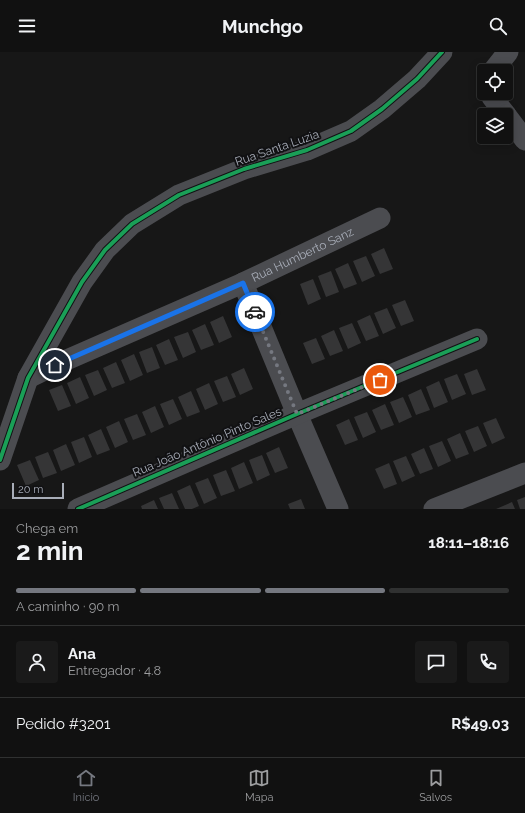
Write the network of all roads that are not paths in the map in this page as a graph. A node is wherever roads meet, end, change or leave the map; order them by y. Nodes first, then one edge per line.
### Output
1 (442, 52) edge
2 (508, 52) edge
3 (499, 64) edge
4 (494, 100) edge
5 (501, 108) edge
6 (513, 124) edge
7 (525, 140) edge
8 (380, 218) dead end
9 (243, 283) junction
10 (477, 339) dead end
11 (28, 378) junction
12 (297, 414) junction
13 (0, 460) edge
14 (525, 473) edge
15 (78, 509) edge
16 (338, 509) edge
17 (434, 509) edge

1 - 11 street, Rua Santa Luzia
2 - 3 street
4 - 5 street
6 - 7 street
8 - 9 street, Rua Humberto Sanz
9 - 11 street, Rua Humberto Sanz
9 - 12 street
10 - 12 street, Rua João Antônio Pinto Sales
11 - 13 street, Rua Santa Luzia
12 - 15 street, Rua João Antônio Pinto Sales
12 - 16 street
14 - 17 street

